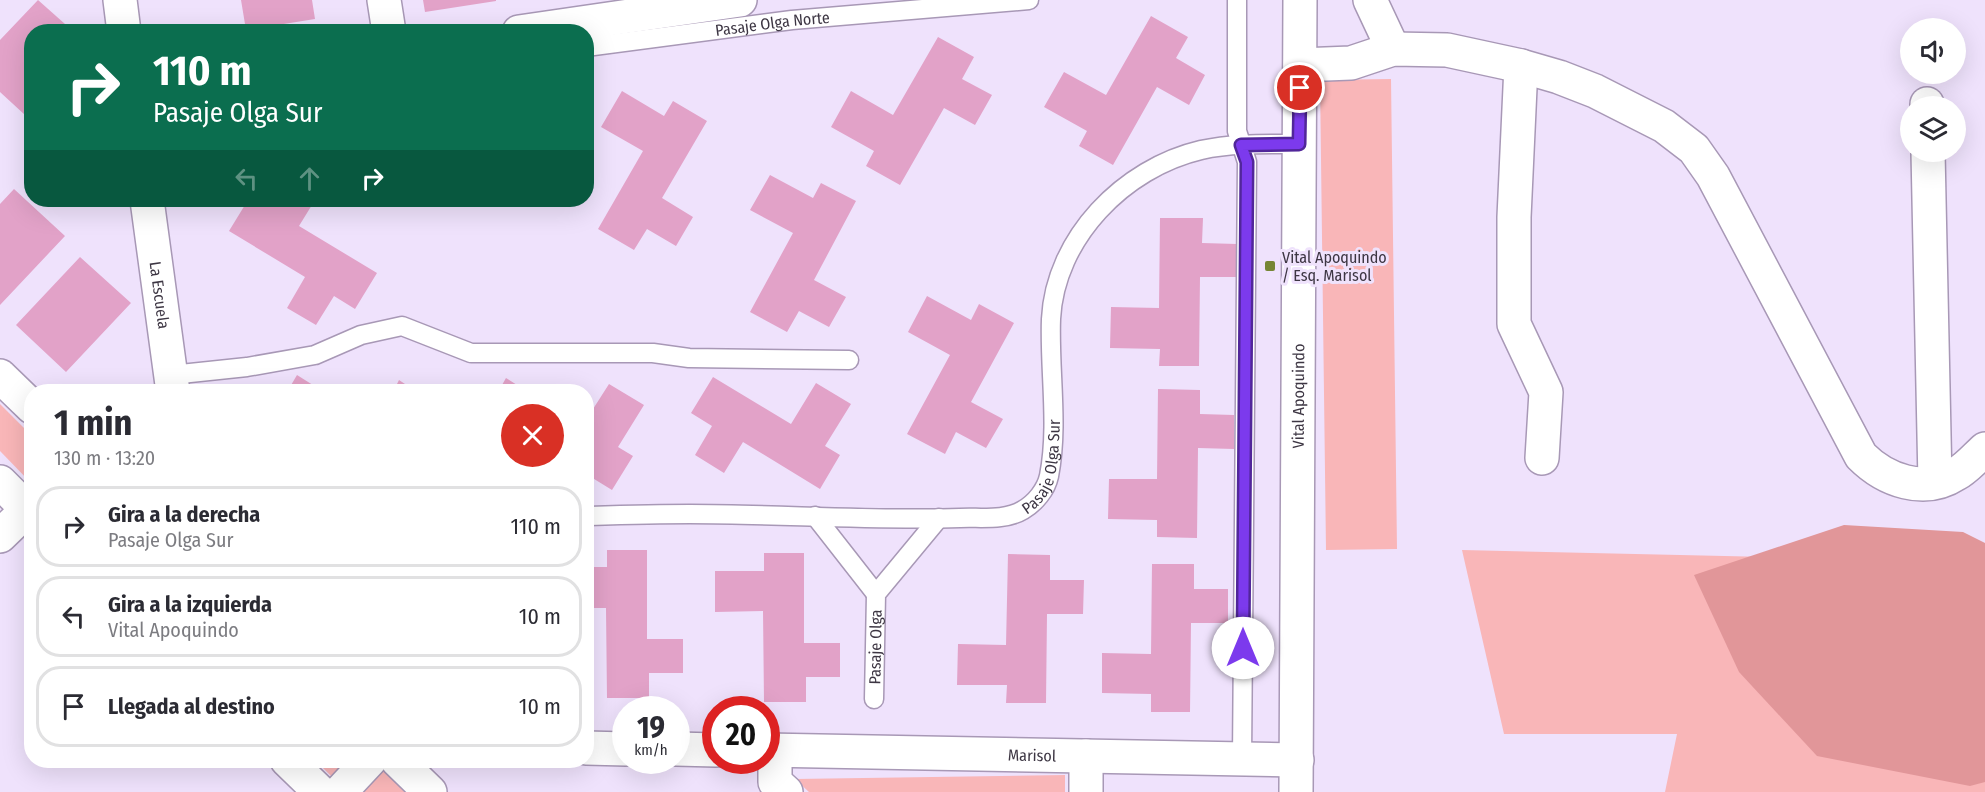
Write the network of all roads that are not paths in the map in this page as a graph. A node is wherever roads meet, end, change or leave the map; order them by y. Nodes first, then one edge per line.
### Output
1 (120, 0) edge
2 (384, 0) edge
3 (740, 0) edge
4 (1029, 0) edge
5 (1237, 0) edge
6 (1300, 0) edge
7 (1370, 0) edge
8 (123, 24) edge
9 (388, 24) edge
10 (574, 24) edge
11 (594, 46) edge
12 (1393, 49) junction
13 (1300, 65) junction
14 (1521, 66) junction
15 (1299, 144) junction
16 (1241, 145) junction
17 (1928, 162) edge
18 (148, 207) edge
19 (849, 360) dead end
20 (0, 376) edge
21 (172, 383) edge
22 (24, 399) edge
23 (1985, 449) edge
24 (1542, 458) dead end
25 (0, 482) edge
26 (1935, 482) junction
27 (24, 504) edge
28 (24, 514) edge
29 (594, 516) edge
30 (814, 516) junction
31 (939, 518) junction
32 (0, 536) edge
33 (876, 594) junction
34 (874, 699) dead end
35 (594, 748) edge
36 (612, 749) edge
37 (780, 750) edge
38 (1086, 756) junction
39 (1242, 759) junction
40 (1296, 760) junction
41 (295, 768) edge
42 (362, 768) edge
43 (405, 768) edge
44 (774, 774) edge
45 (320, 792) edge
46 (340, 792) edge
47 (430, 792) edge
48 (786, 792) edge
49 (1086, 792) edge
50 (1296, 792) edge

1 - 8 street
2 - 9 street
3 - 10 street
4 - 11 lane, Pasaje Olga Norte
5 - 16 lane
6 - 13 street, Vital Apoquindo
7 - 12 street
12 - 13 street
12 - 14 street
13 - 15 street, Vital Apoquindo
14 - 24 street
14 - 26 street
15 - 16 lane, Pasaje Olga Sur
15 - 40 street, Vital Apoquindo
16 - 31 lane, Pasaje Olga Sur
16 - 39 lane
17 - 26 street
18 - 21 street, La Escuela
19 - 21 lane
20 - 22 street
23 - 26 street
25 - 27 street
28 - 32 street
29 - 30 lane, Pasaje Olga Sur
30 - 31 lane, Pasaje Olga Sur
30 - 33 lane, Pasaje Olga
31 - 33 lane, Pasaje Olga
33 - 34 lane, Pasaje Olga
35 - 36 street
37 - 38 street, Marisol
38 - 39 street, Marisol
38 - 49 street
39 - 40 street, Marisol
40 - 50 street, Vital Apoquindo
41 - 45 street
42 - 46 street
43 - 47 street
44 - 48 street

